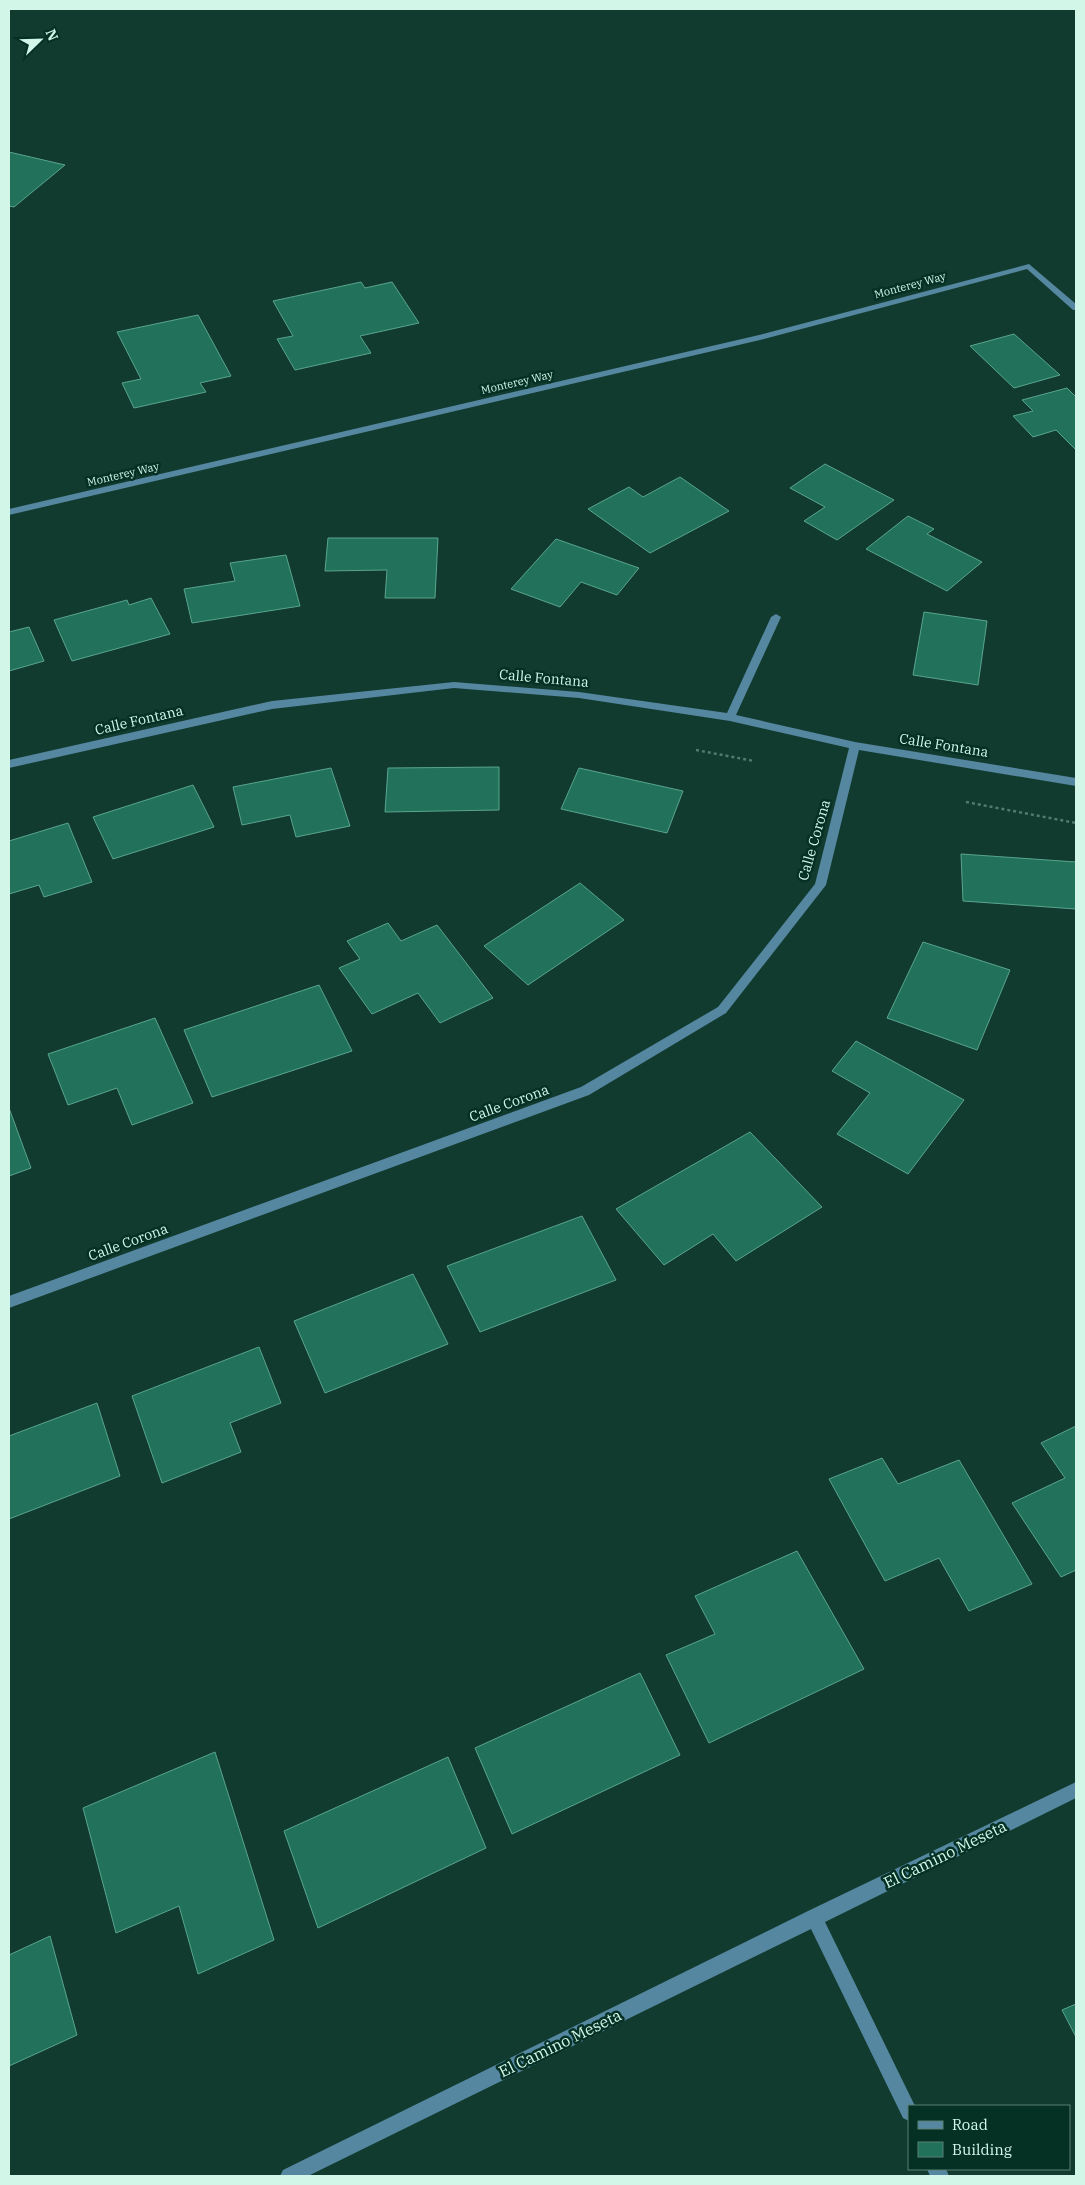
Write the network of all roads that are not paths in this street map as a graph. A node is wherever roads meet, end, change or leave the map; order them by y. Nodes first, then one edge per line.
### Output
1 (1076, 308) edge
2 (9, 512) edge
3 (776, 617) dead end
4 (730, 717) junction
5 (855, 746) junction
6 (9, 764) edge
7 (1076, 782) edge
8 (9, 1302) edge
9 (1076, 1790) edge
10 (814, 1917) junction
11 (908, 2110) edge
12 (300, 2174) edge

1 - 2 street, Monterey Way
3 - 4 street
4 - 5 street, Calle Fontana
4 - 6 street, Calle Fontana
5 - 7 street, Calle Fontana
5 - 8 street, Calle Corona
9 - 10 street, El Camino Meseta
10 - 11 street
10 - 12 street, El Camino Meseta

